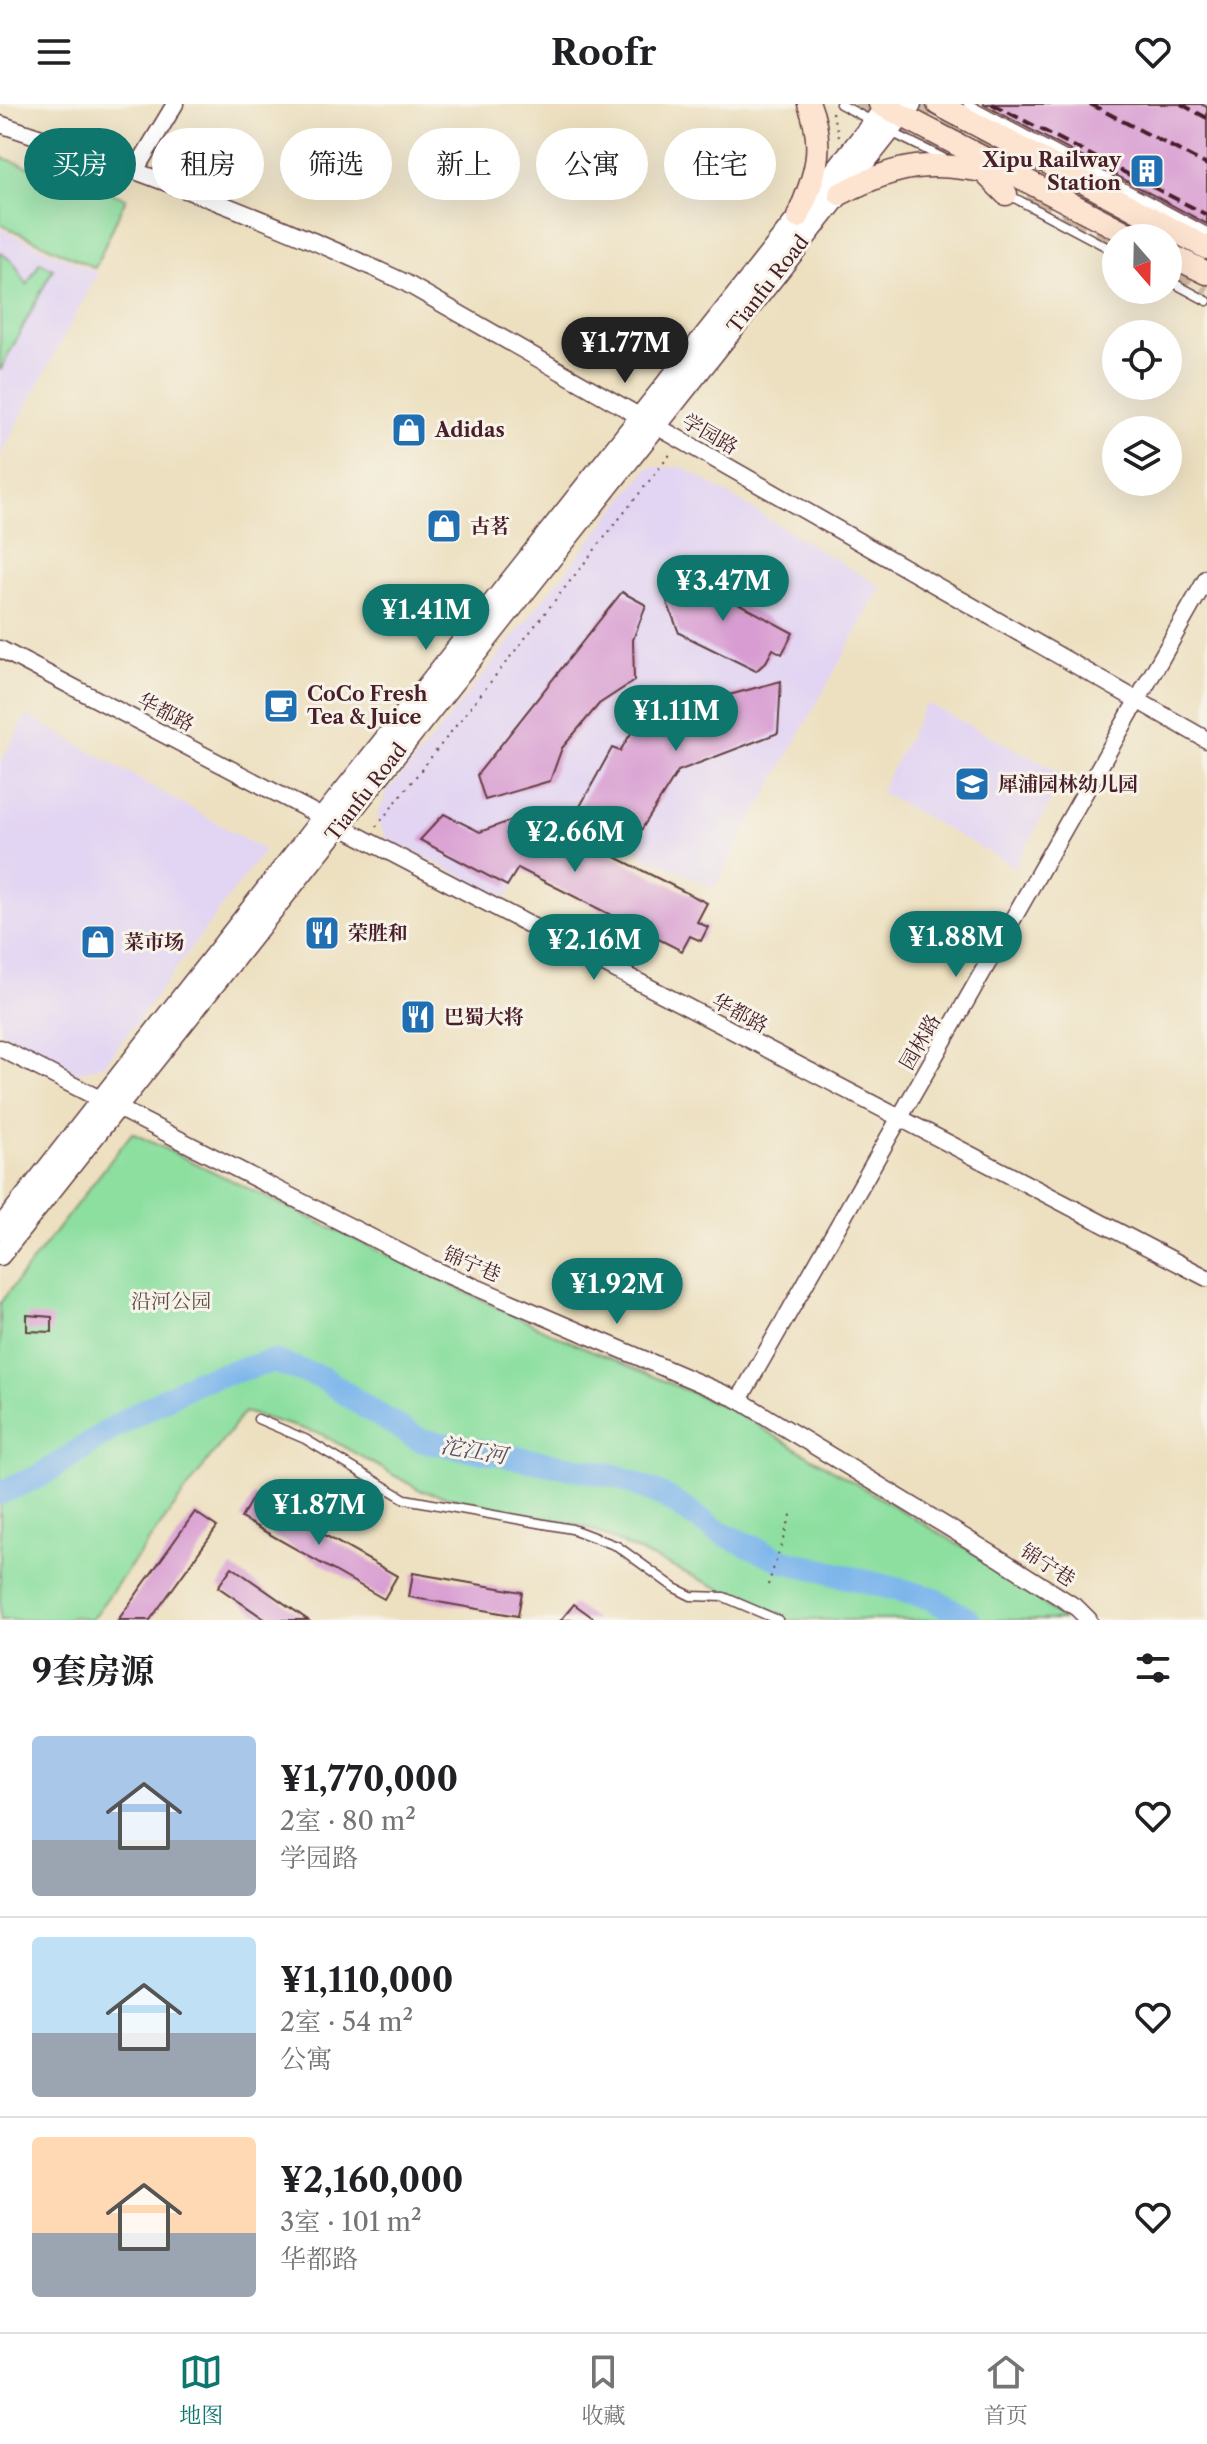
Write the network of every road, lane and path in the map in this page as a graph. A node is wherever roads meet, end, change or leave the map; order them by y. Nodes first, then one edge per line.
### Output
1 (175, 104) edge
2 (809, 104) edge
3 (830, 104) edge
4 (840, 104) edge
5 (938, 104) edge
6 (968, 104) edge
7 (890, 113) edge
8 (0, 124) edge
9 (24, 132) edge
10 (839, 138) dead end
11 (967, 161) junction
12 (136, 169) joint
13 (1013, 186) junction
14 (840, 194) junction
15 (798, 217) junction
16 (1103, 224) edge
17 (1207, 232) edge
18 (1102, 243) edge
19 (1207, 248) edge
20 (1182, 261) edge
21 (1207, 273) edge
22 (1182, 288) edge
23 (1207, 301) edge
24 (648, 421) junction
25 (681, 440) junction
26 (1207, 578) edge
27 (0, 649) edge
28 (1138, 701) junction
29 (1207, 740) edge
30 (331, 821) junction
31 (365, 840) junction
32 (0, 1048) edge
33 (109, 1104) junction
34 (899, 1119) junction
35 (0, 1229) edge
36 (0, 1255) edge
37 (1207, 1278) edge
38 (739, 1400) junction
39 (258, 1419) dead end
40 (792, 1512) dead end
41 (768, 1585) dead end
42 (778, 1620) edge
43 (1089, 1620) edge

1 - 12 street
2 - 15 main road
3 - 10 path
4 - 7 lane
5 - 19 main road
6 - 17 lane
7 - 11 main road
7 - 14 street, Tianfu Road
7 - 15 street, Tianfu Road
8 - 9 street, 学园路
11 - 13 main road
11 - 13 main road
11 - 14 main road
12 - 24 street, 学园路
13 - 16 main road
13 - 18 lane
14 - 24 street, Tianfu Road
15 - 24 street, Tianfu Road
20 - 21 main road
22 - 23 lane
24 - 25 street, 学园路
24 - 30 street, Tianfu Road
25 - 28 street, 学园路
25 - 31 path
26 - 28 street, 园林路
27 - 30 street, 华都路
28 - 29 street, 学园路
28 - 34 street, 园林路
30 - 31 street, 华都路
30 - 33 street, Tianfu Road
31 - 34 street, 华都路
32 - 33 street, 锦宁巷
33 - 35 street, Tianfu Road
33 - 36 street, Tianfu Road
33 - 38 street, 锦宁巷
34 - 37 street, 华都路
34 - 38 street, 园林路
38 - 43 street, 锦宁巷
39 - 42 lane
40 - 41 path

